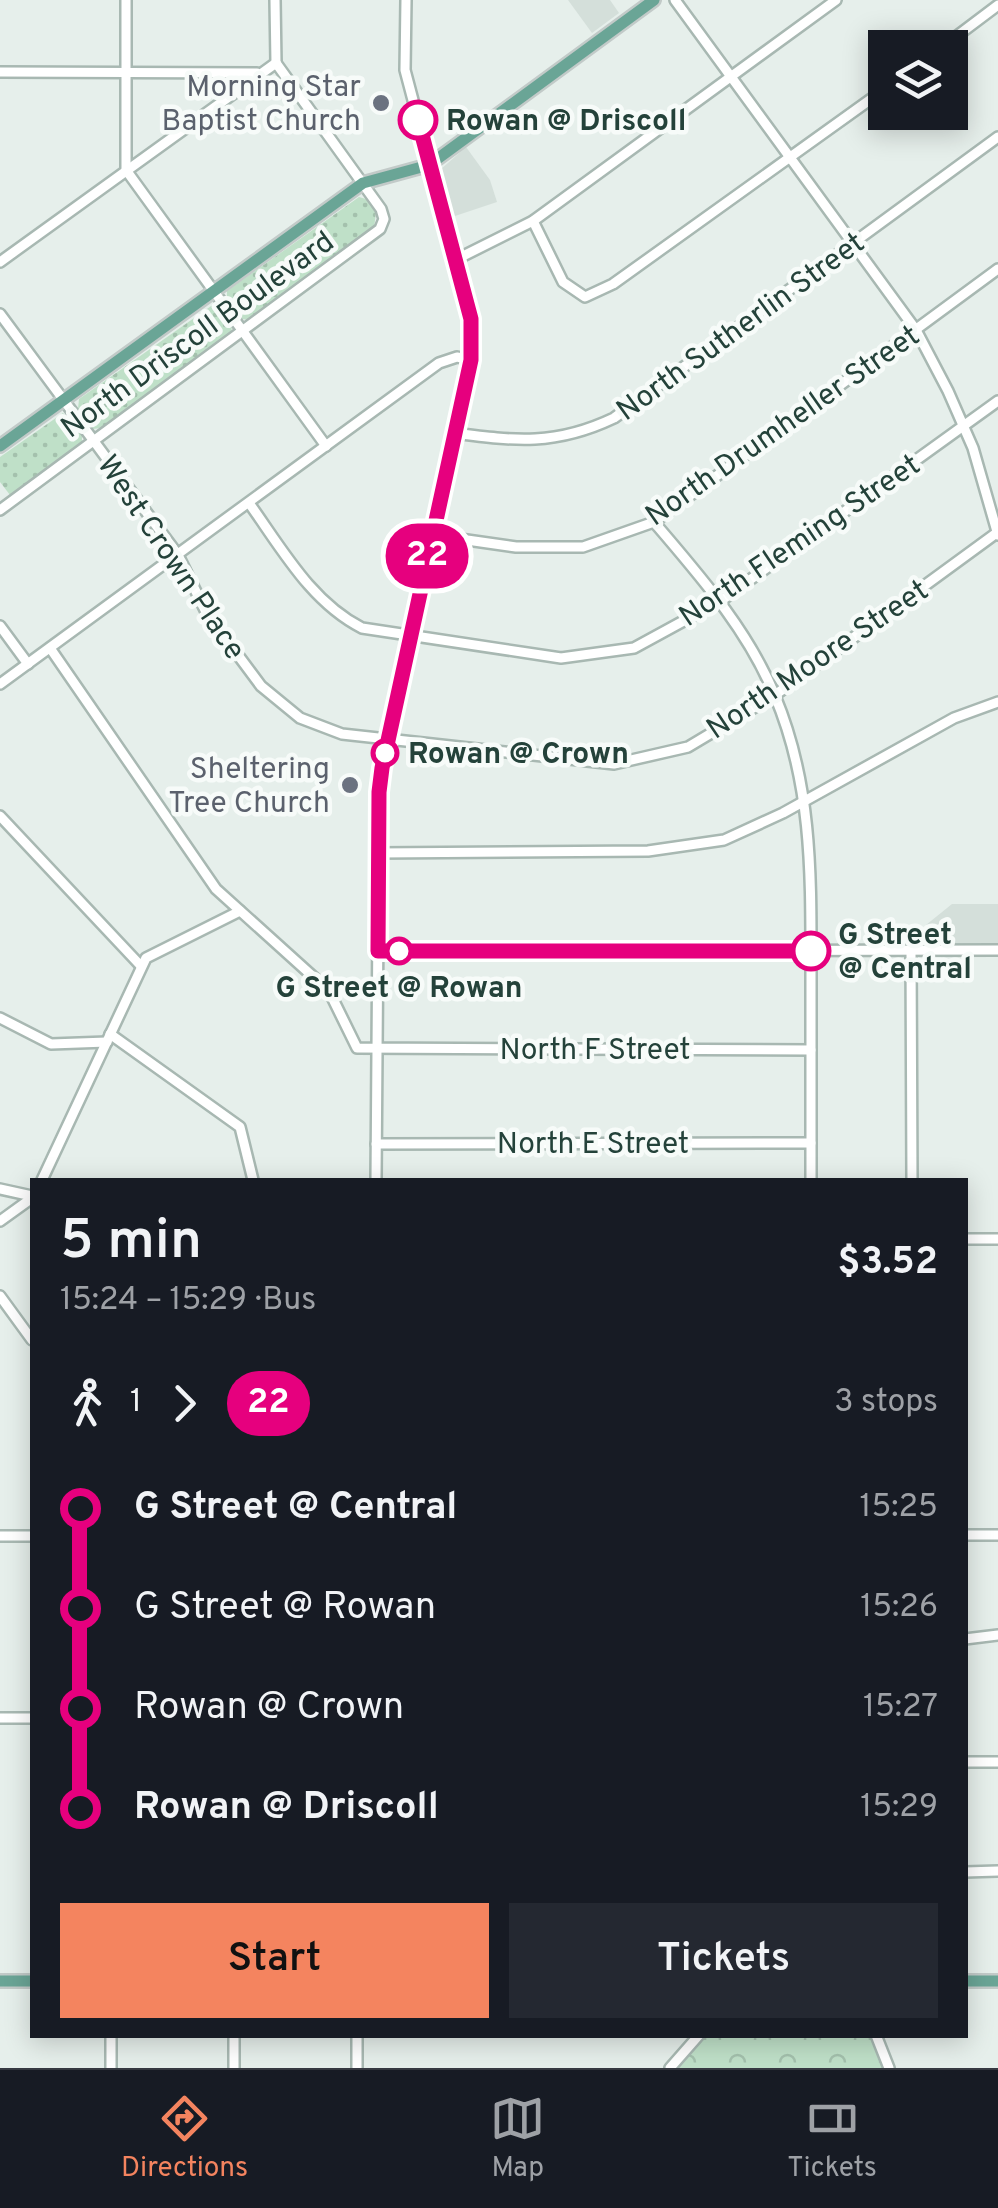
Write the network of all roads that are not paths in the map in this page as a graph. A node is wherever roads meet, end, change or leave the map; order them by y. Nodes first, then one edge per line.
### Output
1 (126, 0) edge
2 (275, 0) edge
3 (406, 0) edge
4 (654, 0) edge
5 (675, 0) edge
6 (836, 0) edge
7 (998, 6) edge
8 (965, 30) edge
9 (276, 63) junction
10 (0, 72) edge
11 (126, 72) junction
12 (258, 73) junction
13 (731, 77) junction
14 (868, 101) edge
15 (998, 138) edge
16 (790, 158) junction
17 (429, 164) junction
18 (126, 170) junction
19 (363, 183) junction
20 (533, 221) junction
21 (854, 244) junction
22 (455, 260) junction
23 (0, 262) edge
24 (998, 269) edge
25 (213, 290) junction
26 (0, 314) edge
27 (916, 330) junction
28 (242, 332) junction
29 (471, 360) junction
30 (64, 400) junction
31 (998, 401) edge
32 (964, 426) junction
33 (454, 434) junction
34 (94, 441) junction
35 (0, 446) edge
36 (326, 446) junction
37 (249, 503) junction
38 (0, 510) edge
39 (654, 522) junction
40 (998, 533) edge
41 (432, 535) junction
42 (178, 555) junction
43 (722, 600) junction
44 (0, 626) edge
45 (410, 638) junction
46 (50, 648) junction
47 (28, 664) junction
48 (0, 684) edge
49 (775, 695) junction
50 (998, 702) edge
51 (387, 740) junction
52 (805, 799) junction
53 (0, 816) edge
54 (378, 853) junction
55 (240, 910) junction
56 (911, 950) junction
57 (998, 950) edge
58 (378, 951) junction
59 (811, 951) junction
60 (142, 966) junction
61 (0, 1018) edge
62 (109, 1038) junction
63 (378, 1049) junction
64 (812, 1050) junction
65 (811, 1143) junction
66 (376, 1144) junction
67 (43, 1178) edge
68 (253, 1178) edge
69 (376, 1178) edge
70 (811, 1178) edge
71 (912, 1178) edge
72 (0, 1189) edge
73 (30, 1196) edge
74 (30, 1198) edge
75 (0, 1220) edge
76 (968, 1239) edge
77 (998, 1239) edge
78 (0, 1296) edge
79 (30, 1337) edge
80 (968, 1535) edge
81 (998, 1535) edge
82 (0, 1536) edge
83 (30, 1536) edge
84 (998, 1635) edge
85 (968, 1639) edge
86 (0, 1718) edge
87 (30, 1718) edge
88 (968, 1762) edge
89 (998, 1762) edge
90 (968, 1872) edge
91 (998, 1872) edge
92 (0, 1981) edge
93 (30, 1981) edge
94 (968, 1981) edge
95 (998, 1981) edge
96 (111, 2038) edge
97 (234, 2038) edge
98 (357, 2038) edge
99 (696, 2038) edge
100 (877, 2038) edge
101 (110, 2068) edge
102 (234, 2068) edge
103 (357, 2068) edge
104 (670, 2068) edge
105 (889, 2068) edge

1 - 11 street
2 - 9 street
3 - 17 street
4 - 17 main road, North Driscoll Boulevard
5 - 13 street
6 - 13 street
7 - 8 street
9 - 12 street
9 - 19 street
10 - 11 street
11 - 12 street
11 - 18 street
12 - 18 street
13 - 16 street
13 - 20 street
14 - 16 street
15 - 21 street, North Sutherlin Street
16 - 20 street
16 - 21 street
17 - 19 main road, North Driscoll Boulevard
17 - 22 street
18 - 23 street
18 - 25 street
19 - 25 main road, North Driscoll Boulevard
19 - 28 street, North Driscoll Boulevard
20 - 22 street
21 - 27 street
21 - 33 street, North Sutherlin Street
22 - 29 street
24 - 27 street, North Drumheller Street
25 - 28 street
25 - 30 main road, North Driscoll Boulevard
26 - 30 street, West Crown Place
27 - 32 street
27 - 39 street, North Drumheller Street
28 - 34 street, North Driscoll Boulevard
28 - 36 street
29 - 33 street
29 - 36 street
30 - 34 street, West Crown Place
30 - 35 main road, North Driscoll Boulevard
31 - 32 street, North Fleming Street
32 - 40 street
32 - 43 street, North Fleming Street
33 - 41 street
34 - 38 street, North Driscoll Boulevard
34 - 42 street, West Crown Place
36 - 37 street
37 - 42 street
37 - 45 street, North Fleming Street
39 - 41 street, North Drumheller Street
39 - 43 street
40 - 49 street, North Moore Street
41 - 45 street
42 - 46 street
42 - 51 street, West Crown Place
43 - 45 street, North Fleming Street
43 - 49 street
44 - 47 street
45 - 51 street
46 - 47 street
46 - 55 street
47 - 48 street
49 - 51 street, North Moore Street
49 - 52 street
50 - 52 street
51 - 54 street
52 - 54 street
52 - 59 street
53 - 60 street
54 - 58 street
55 - 60 street
55 - 63 street
56 - 57 street
56 - 59 street
56 - 71 street
58 - 59 street
58 - 63 street
59 - 64 street
60 - 62 street
61 - 62 street
62 - 67 street
62 - 68 street
63 - 64 street, North F Street
63 - 66 street
64 - 65 street
65 - 66 street, North E Street
65 - 70 street
66 - 69 street
72 - 73 street
74 - 75 street
76 - 77 street
78 - 79 street
80 - 81 street
82 - 83 street
84 - 85 street
86 - 87 street
88 - 89 street
90 - 91 street
92 - 93 main road
94 - 95 main road
96 - 101 street
97 - 102 street
98 - 103 street
99 - 104 street
100 - 105 street

